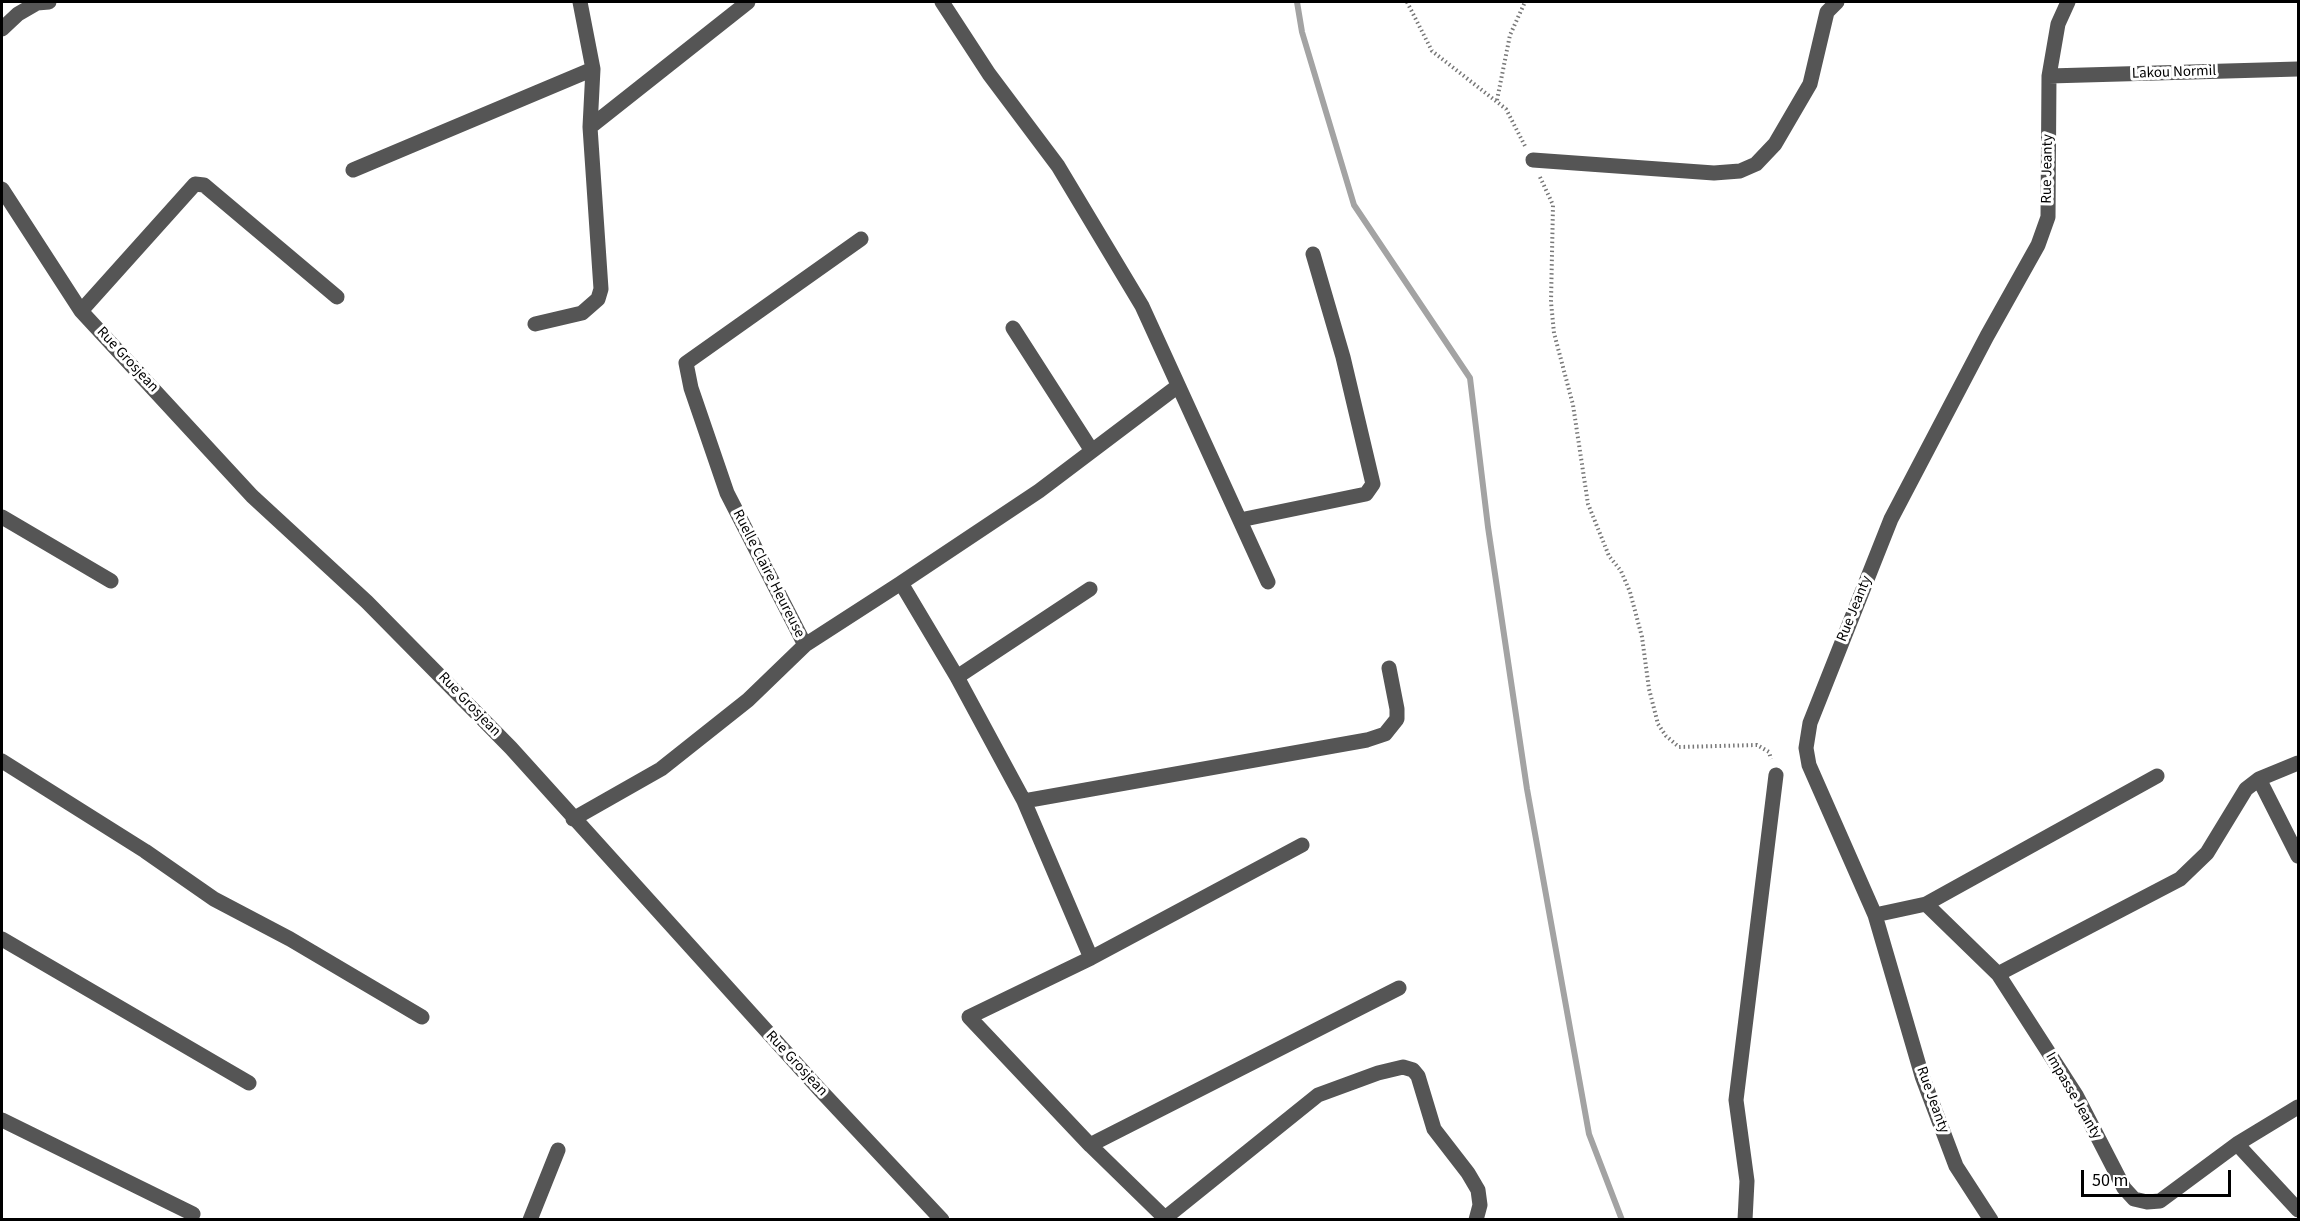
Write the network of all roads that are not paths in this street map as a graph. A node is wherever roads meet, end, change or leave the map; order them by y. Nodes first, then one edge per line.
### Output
1 (49, 2) edge
2 (580, 2) edge
3 (748, 2) edge
4 (942, 2) edge
5 (1837, 2) edge
6 (2068, 2) edge
7 (2, 29) edge
8 (593, 69) junction
9 (2298, 69) edge
10 (2049, 76) junction
11 (590, 127) junction
12 (1533, 160) road end
13 (353, 170) dead end
14 (2, 189) edge
15 (861, 239) dead end
16 (1313, 254) dead end
17 (337, 297) dead end
18 (81, 311) junction
19 (535, 324) dead end
20 (1013, 328) dead end
21 (1178, 386) junction
22 (1092, 451) junction
23 (2, 517) edge
24 (1240, 520) junction
25 (111, 581) dead end
26 (1268, 582) dead end
27 (901, 583) junction
28 (1090, 589) dead end
29 (805, 645) junction
30 (1389, 668) dead end
31 (957, 676) junction
32 (2, 761) edge
33 (2298, 763) edge
34 (1776, 775) road end
35 (2157, 776) dead end
36 (2259, 778) junction
37 (1024, 801) junction
38 (573, 819) junction
39 (1302, 845) dead end
40 (2298, 856) edge
41 (1926, 904) junction
42 (1875, 915) junction
43 (2, 939) edge
44 (1091, 958) junction
45 (1998, 974) junction
46 (1399, 988) dead end
47 (422, 1017) dead end
48 (249, 1083) dead end
49 (2298, 1107) edge
50 (2, 1120) edge
51 (2237, 1144) junction
52 (1090, 1145) junction
53 (558, 1150) dead end
54 (2298, 1210) edge
55 (193, 1214) dead end
56 (1165, 1219) edge
57 (530, 1220) edge
58 (942, 1220) edge
59 (1476, 1220) edge
60 (1745, 1220) edge
61 (1991, 1220) edge

1 - 7 street
2 - 8 street
3 - 11 street
4 - 21 street
5 - 12 street
6 - 10 street, Rue Jeanty
8 - 11 street
8 - 13 street
9 - 10 street, Lakou Normil
10 - 42 street, Rue Jeanty
11 - 19 street
14 - 18 street, Rue Grosjean
15 - 29 street, Ruelle Claire Heureuse
16 - 24 street
17 - 18 street
18 - 38 street, Rue Grosjean
20 - 22 street
21 - 22 street
21 - 24 street
22 - 27 street
23 - 25 street
24 - 26 street
27 - 29 street
27 - 31 street
28 - 31 street
29 - 38 street, Ruelle Claire Heureuse
30 - 37 street
31 - 37 street
32 - 47 street
33 - 36 street
34 - 60 street
35 - 41 street
36 - 40 street
36 - 45 street
37 - 44 street
38 - 58 street, Rue Grosjean
39 - 44 street
41 - 42 street
41 - 45 street, Impasse Jeanty
42 - 61 street, Rue Jeanty
43 - 48 street
44 - 52 street
45 - 51 street, Impasse Jeanty
46 - 52 street
49 - 51 street
50 - 55 street
51 - 54 street
52 - 56 street
53 - 57 street
56 - 59 street

